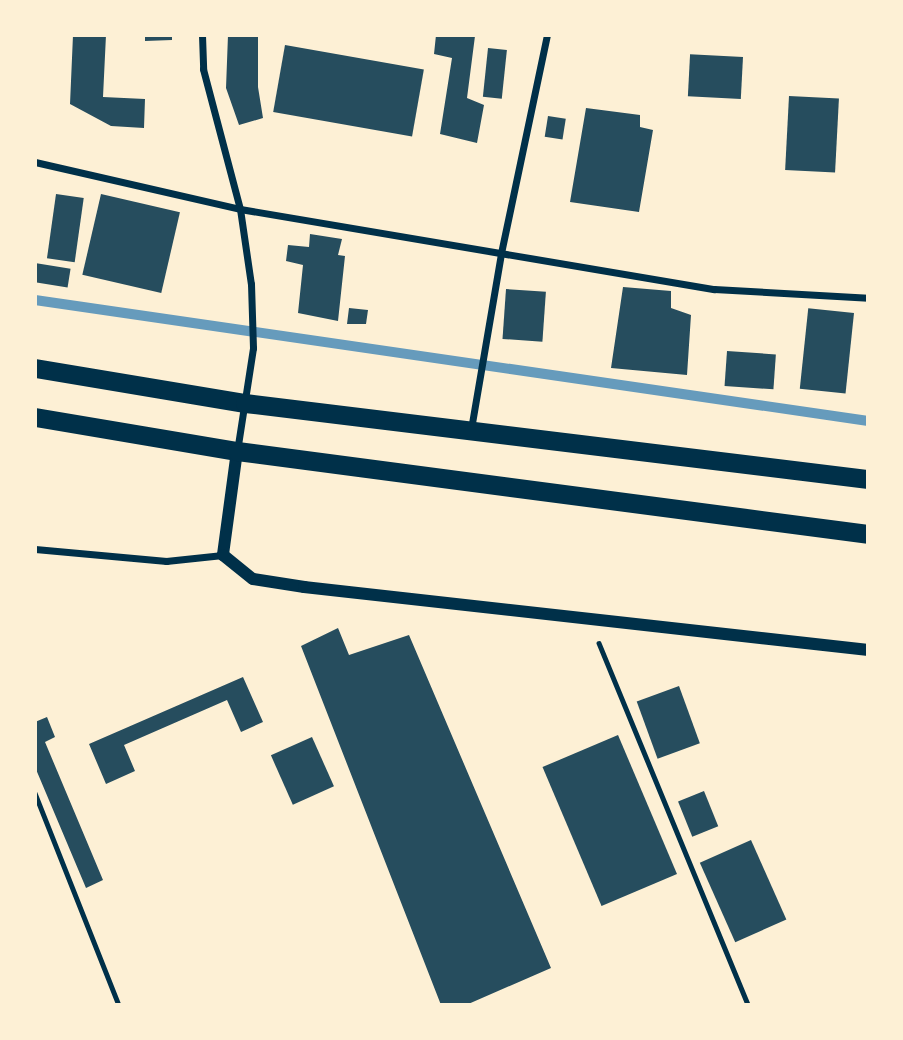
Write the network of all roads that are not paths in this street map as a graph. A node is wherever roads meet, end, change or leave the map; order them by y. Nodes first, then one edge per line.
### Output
1 (202, 35) edge
2 (547, 35) edge
3 (35, 162) edge
4 (240, 209) junction
5 (501, 253) junction
6 (868, 298) edge
7 (35, 368) edge
8 (245, 403) junction
9 (35, 417) edge
10 (470, 433) junction
11 (237, 451) junction
12 (868, 479) edge
13 (868, 534) edge
14 (35, 549) edge
15 (223, 555) junction
16 (868, 650) edge

1 - 4 street
2 - 5 street
3 - 4 street
4 - 5 street
4 - 8 street
5 - 6 street
5 - 10 street
7 - 8 highway
8 - 10 highway
8 - 11 street
9 - 11 highway
10 - 12 highway
11 - 13 highway
11 - 15 street
14 - 15 street
15 - 16 street

